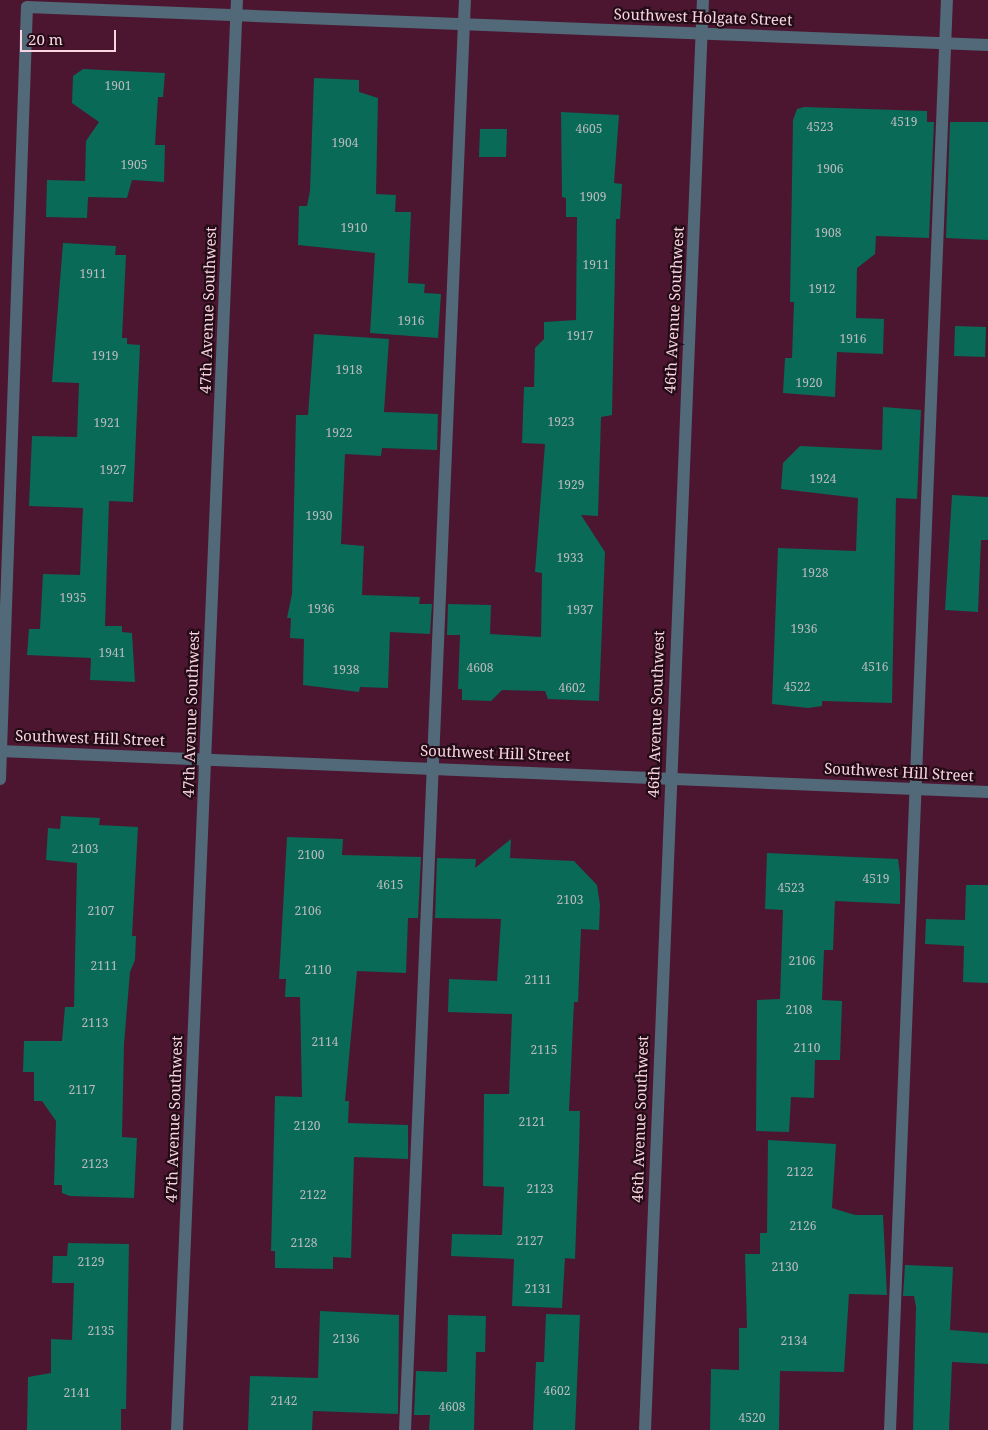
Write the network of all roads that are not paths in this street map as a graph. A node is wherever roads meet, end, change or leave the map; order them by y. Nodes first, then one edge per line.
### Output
1 (465, 0) edge
2 (704, 0) edge
3 (947, 0) edge
4 (236, 6) edge
5 (464, 24) junction
6 (702, 34) junction
7 (945, 43) junction
8 (988, 45) edge
9 (1, 751) edge
10 (206, 760) junction
11 (434, 766) junction
12 (670, 777) junction
13 (0, 779) edge
14 (917, 789) junction
15 (988, 792) edge
16 (177, 1430) edge
17 (405, 1430) edge
18 (645, 1430) edge
19 (890, 1430) edge

1 - 5 street
2 - 6 street, 46th Avenue Southwest
3 - 7 street
4 - 5 street, Southwest Holgate Street
4 - 9 street, Southwest Holgate Street
4 - 10 street, 47th Avenue Southwest
5 - 6 street, Southwest Holgate Street
5 - 11 street
6 - 7 street, Southwest Holgate Street
6 - 12 street, 46th Avenue Southwest
7 - 8 street, Southwest Holgate Street
7 - 14 street
9 - 10 street, Southwest Hill Street
9 - 13 street
10 - 11 street, Southwest Hill Street
10 - 16 street, 47th Avenue Southwest
11 - 12 street, Southwest Hill Street
11 - 17 street
12 - 14 street, Southwest Hill Street
12 - 18 street, 46th Avenue Southwest
14 - 15 street, Southwest Hill Street
14 - 19 street

